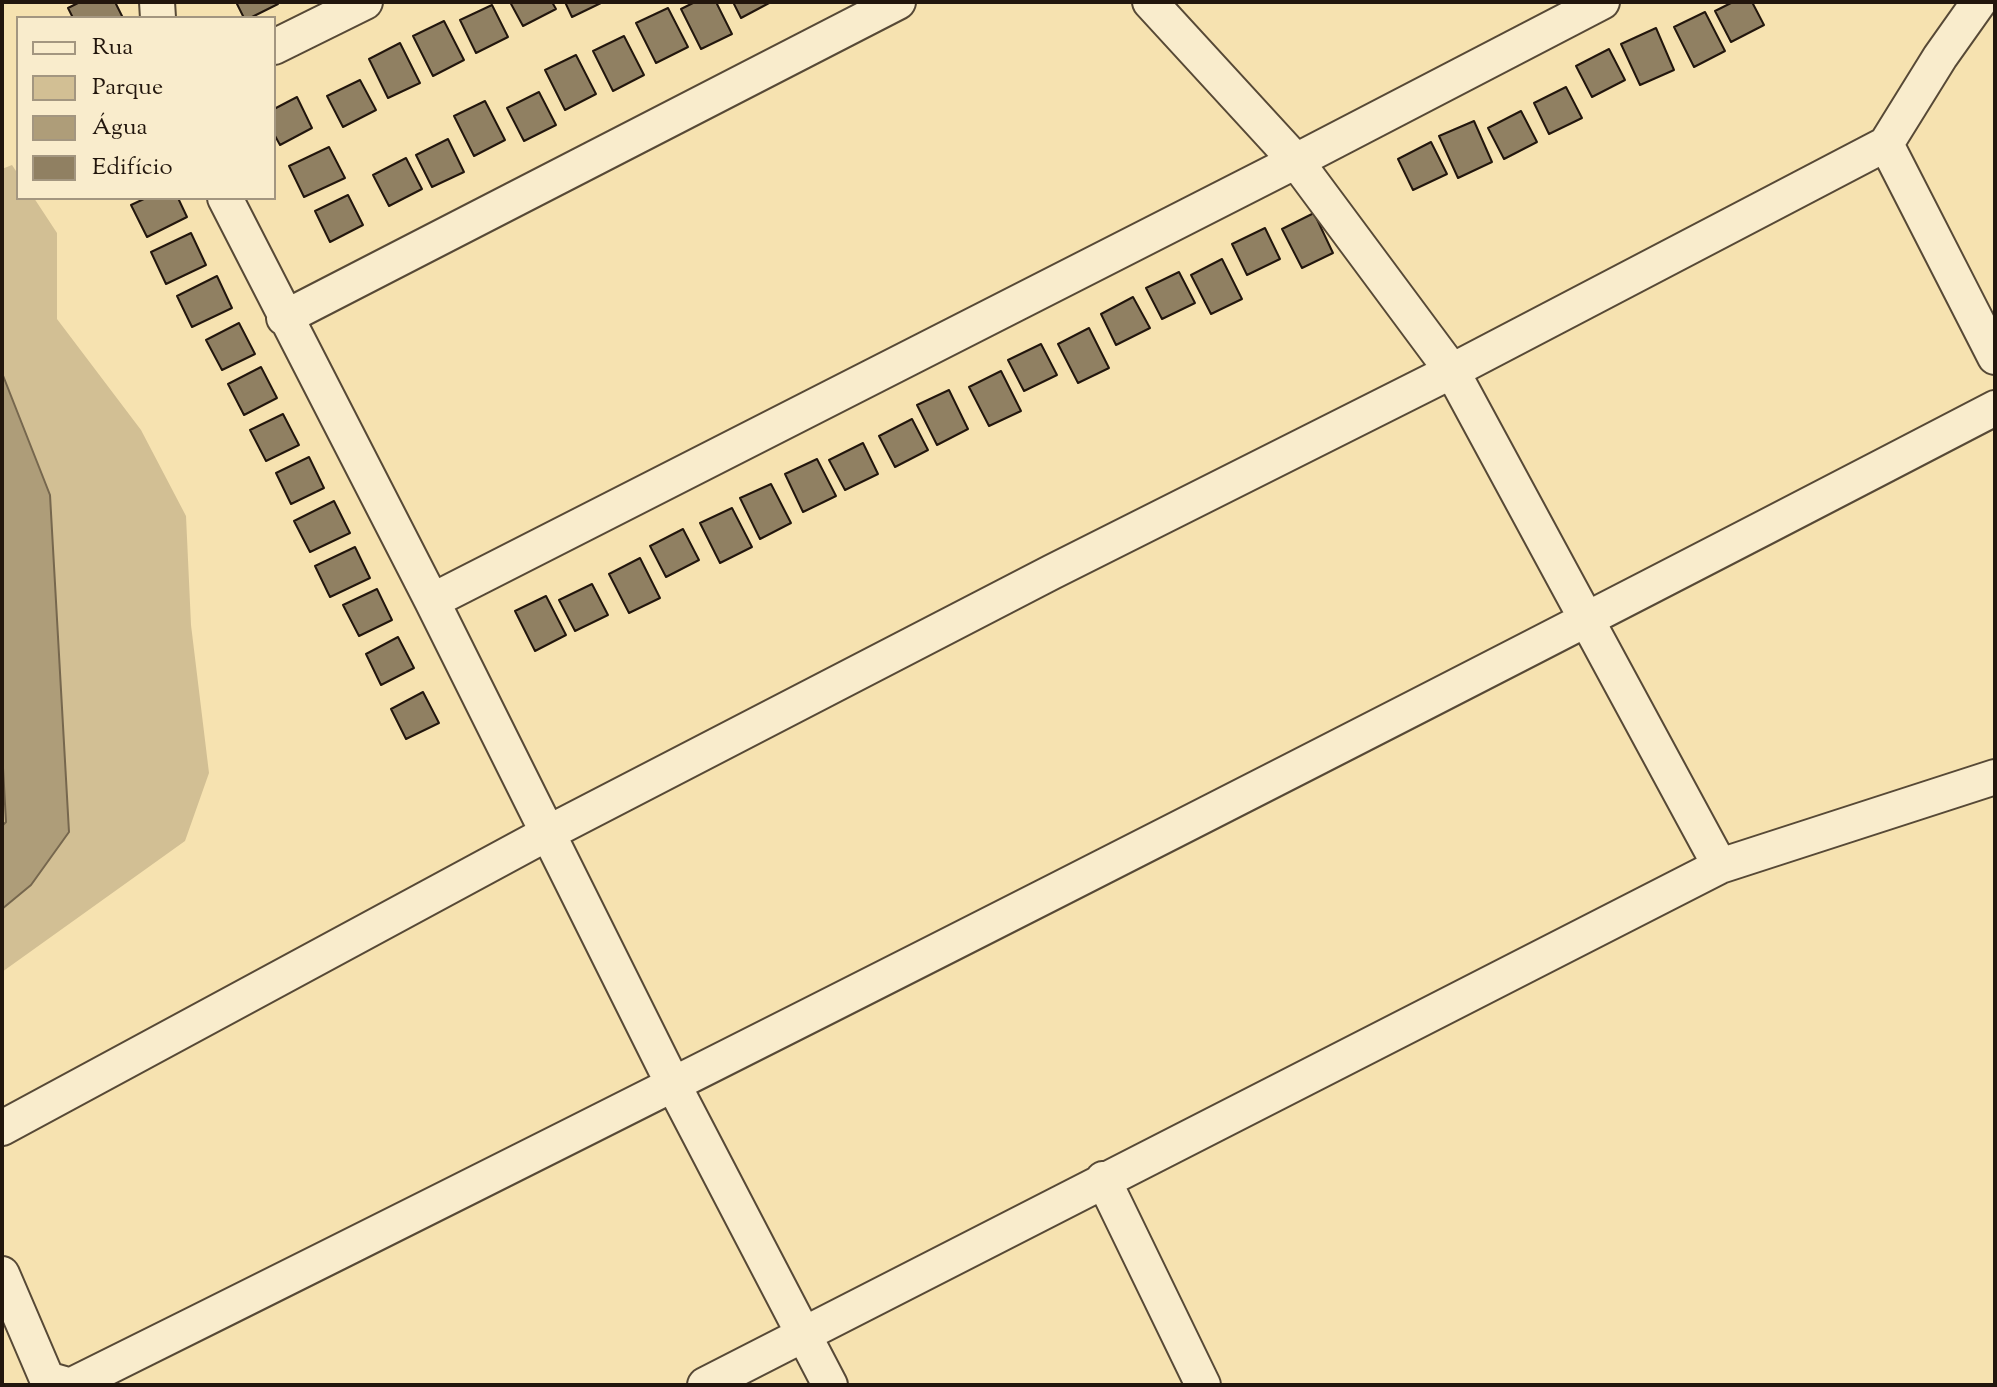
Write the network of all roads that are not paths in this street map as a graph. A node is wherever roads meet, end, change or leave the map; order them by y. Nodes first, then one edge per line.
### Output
1 (365, 2) edge
2 (898, 2) edge
3 (1150, 2) edge
4 (1602, 2) edge
5 (1979, 2) edge
6 (276, 46) edge
7 (1886, 144) junction
8 (1296, 161) junction
9 (226, 200) edge
10 (284, 318) junction
11 (1995, 357) edge
12 (1452, 371) junction
13 (1995, 408) edge
14 (432, 601) junction
15 (1586, 621) junction
16 (1995, 777) edge
17 (548, 833) junction
18 (1720, 866) junction
19 (674, 1086) junction
20 (2, 1128) edge
21 (1103, 1179) junction
22 (2, 1274) edge
23 (805, 1334) junction
24 (70, 1385) edge
25 (705, 1385) edge
26 (830, 1385) edge
27 (1203, 1385) edge

1 - 6 street
2 - 10 street
3 - 8 street
4 - 8 street
5 - 7 street
7 - 11 street
7 - 12 street
8 - 12 street
8 - 14 street
9 - 10 street
10 - 14 street
12 - 15 street
12 - 17 street
13 - 15 street
14 - 17 street
15 - 18 street
15 - 19 street
16 - 18 street
17 - 19 street
17 - 20 street
18 - 21 street
19 - 23 street
19 - 24 street
21 - 23 street
21 - 27 street
22 - 24 street
23 - 25 street
23 - 26 street

